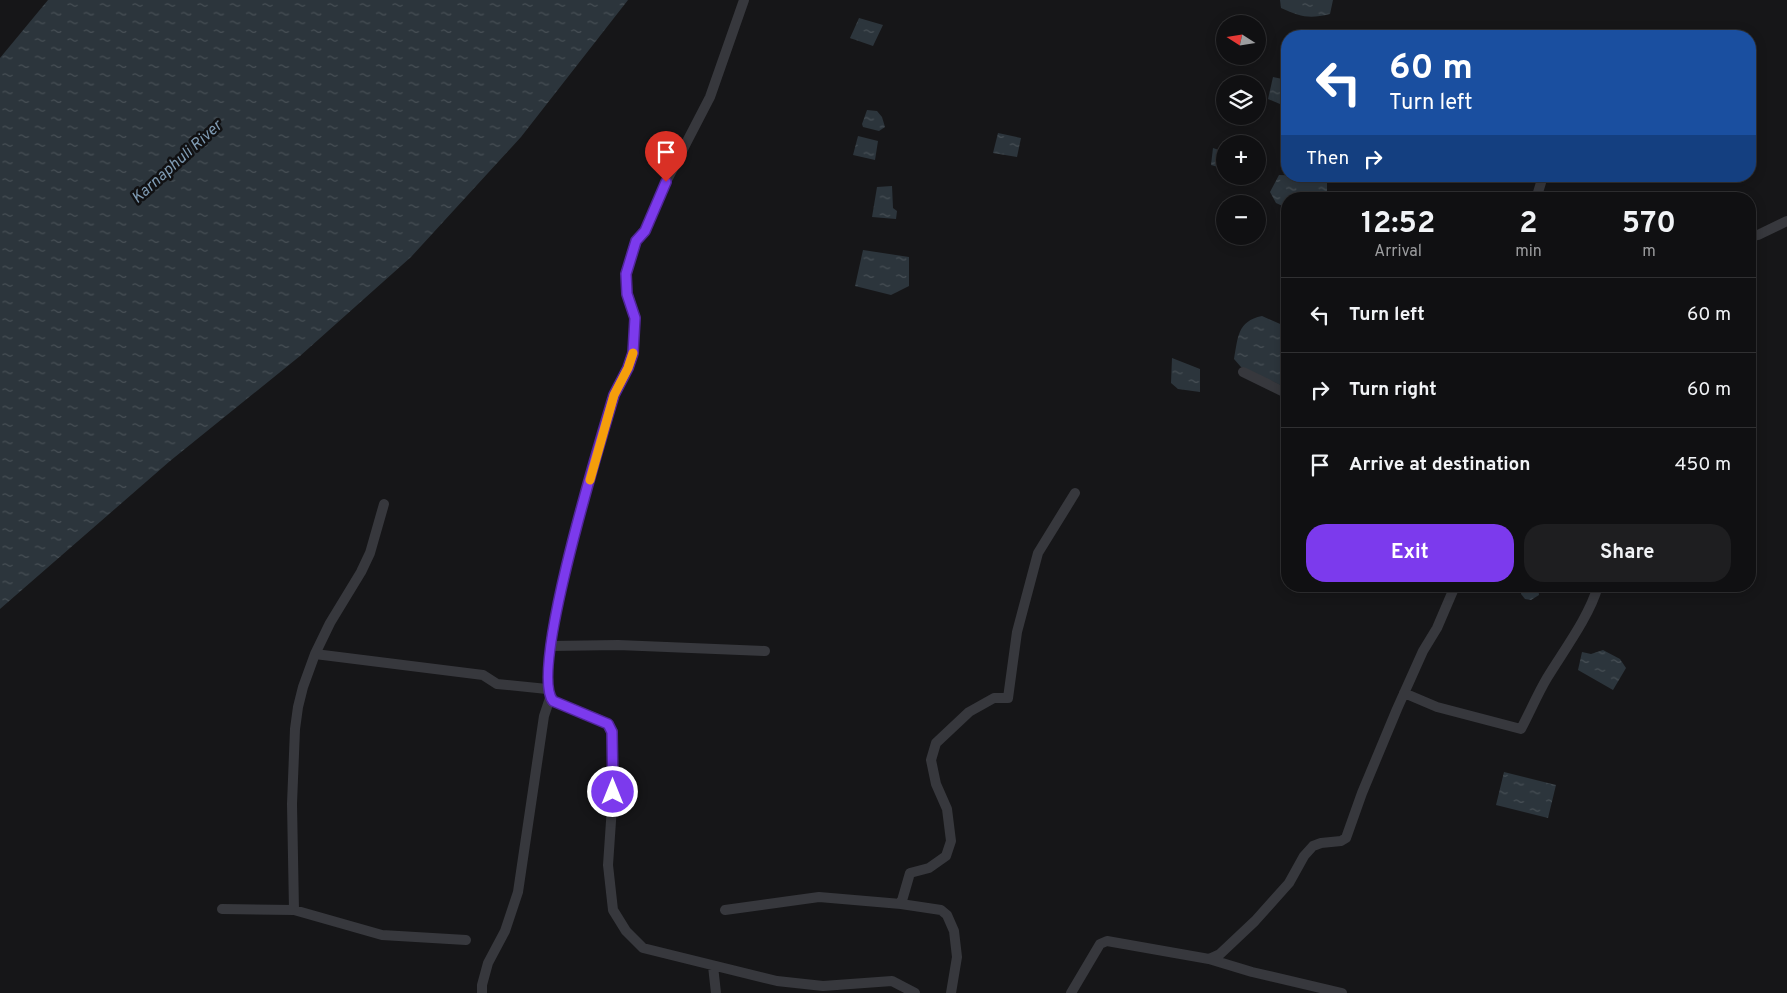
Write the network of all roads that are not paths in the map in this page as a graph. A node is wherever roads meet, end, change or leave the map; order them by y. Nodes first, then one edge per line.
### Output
1 (744, 0) edge
2 (1787, 221) edge
3 (1756, 236) edge
4 (1243, 372) dead end
5 (1281, 391) edge
6 (1075, 493) dead end
7 (384, 504) dead end
8 (1452, 592) edge
9 (1596, 592) edge
10 (551, 646) junction
11 (765, 651) dead end
12 (315, 654) junction
13 (549, 693) junction
14 (1404, 694) junction
15 (901, 904) junction
16 (222, 909) dead end
17 (294, 910) junction
18 (725, 910) dead end
19 (466, 940) dead end
20 (1209, 959) junction
21 (713, 966) junction
22 (482, 993) edge
23 (716, 993) edge
24 (914, 993) edge
25 (951, 993) edge
26 (1072, 993) edge
27 (1342, 993) edge

1 - 10 street
2 - 3 street
4 - 5 street
6 - 15 street
7 - 12 street
8 - 14 street
9 - 14 street
10 - 11 street
10 - 13 street
12 - 13 street
12 - 17 street
13 - 21 street
13 - 22 street
14 - 20 street
15 - 18 street
15 - 25 street
16 - 17 street
17 - 19 street
20 - 26 street
20 - 27 street
21 - 23 street
21 - 24 street

